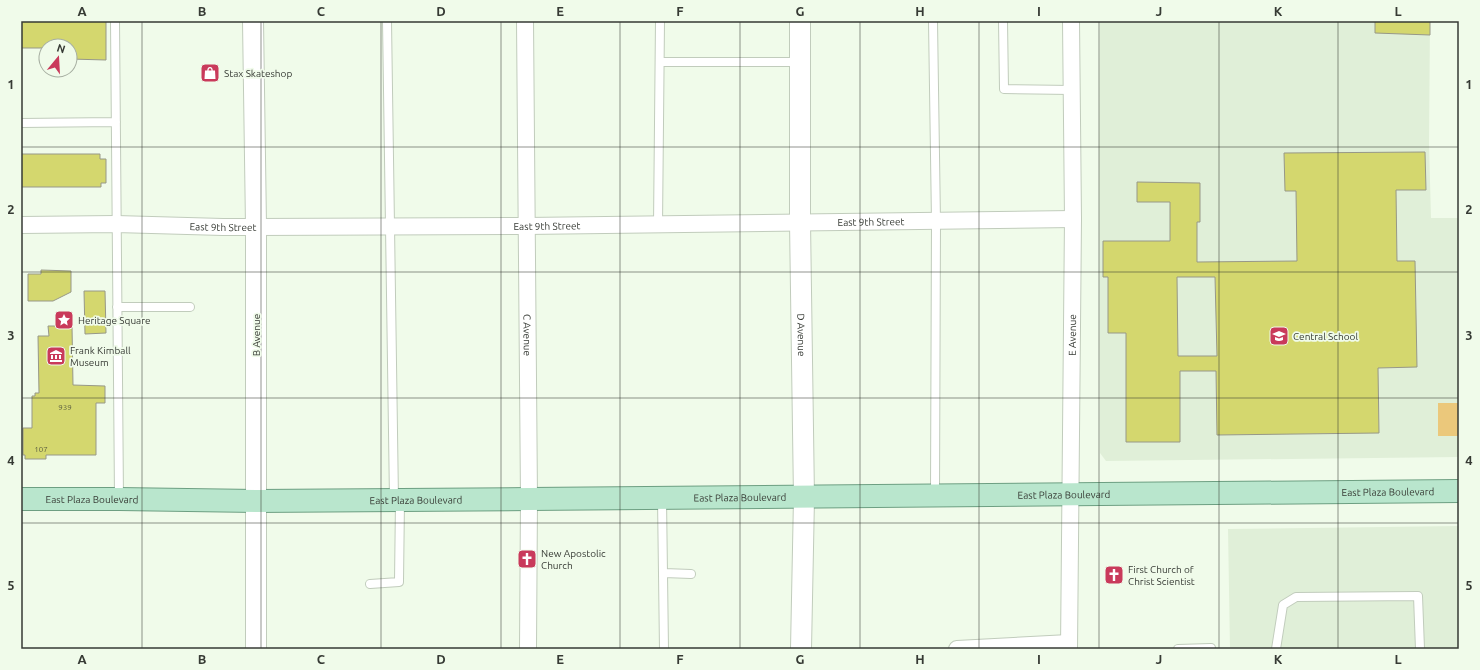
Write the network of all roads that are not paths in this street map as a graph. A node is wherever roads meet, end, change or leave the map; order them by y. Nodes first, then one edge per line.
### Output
1 (115, 21) edge
2 (253, 21) edge
3 (387, 21) edge
4 (525, 21) edge
5 (660, 21) edge
6 (800, 21) edge
7 (933, 21) edge
8 (1003, 21) edge
9 (1071, 21) edge
10 (660, 62) junction
11 (800, 62) junction
12 (1072, 90) junction
13 (116, 122) junction
14 (21, 123) edge
15 (1073, 219) junction
16 (800, 222) junction
17 (936, 222) junction
18 (116, 224) junction
19 (21, 225) edge
20 (658, 225) junction
21 (256, 226) junction
22 (391, 226) junction
23 (526, 226) junction
24 (117, 307) junction
25 (190, 307) dead end
26 (1459, 491) edge
27 (1071, 495) junction
28 (936, 496) junction
29 (804, 498) junction
30 (21, 499) edge
31 (119, 499) junction
32 (662, 499) junction
33 (397, 500) junction
34 (529, 500) junction
35 (256, 501) junction
36 (664, 573) junction
37 (691, 574) dead end
38 (370, 584) dead end
39 (1069, 646) edge
40 (1211, 648) edge
41 (256, 649) edge
42 (528, 649) edge
43 (664, 649) edge
44 (801, 649) edge
45 (957, 649) edge
46 (1178, 649) edge
47 (1276, 649) edge
48 (1420, 649) edge

1 - 13 lane
2 - 21 street, B Avenue
3 - 22 lane
4 - 23 street, C Avenue
5 - 10 lane
6 - 11 street, D Avenue
7 - 17 lane
8 - 12 lane
9 - 12 street, E Avenue
10 - 11 lane
10 - 20 lane
11 - 16 street, D Avenue
12 - 15 street, E Avenue
13 - 14 lane
13 - 18 lane
15 - 17 street, East 9th Street
15 - 27 street, E Avenue
16 - 17 street, East 9th Street
16 - 20 street, East 9th Street
16 - 29 street, D Avenue
17 - 28 lane
18 - 19 street, East 9th Street
18 - 21 street, East 9th Street
18 - 24 lane
20 - 23 street, East 9th Street
21 - 22 street, East 9th Street
21 - 35 street, B Avenue
22 - 23 street, East 9th Street
22 - 33 lane
23 - 34 street, C Avenue
24 - 25 lane
24 - 31 lane
26 - 27 main road, East Plaza Boulevard
27 - 28 main road, East Plaza Boulevard
27 - 39 street, E Avenue
28 - 29 main road, East Plaza Boulevard
29 - 32 main road, East Plaza Boulevard
29 - 44 street, D Avenue
30 - 31 main road, East Plaza Boulevard
31 - 35 main road, East Plaza Boulevard
32 - 34 main road, East Plaza Boulevard
32 - 36 lane
33 - 34 main road, East Plaza Boulevard
33 - 35 main road, East Plaza Boulevard
33 - 38 lane
34 - 42 street, C Avenue
35 - 41 street, B Avenue
36 - 37 lane
36 - 43 lane
39 - 45 street
40 - 46 lane
47 - 48 lane

